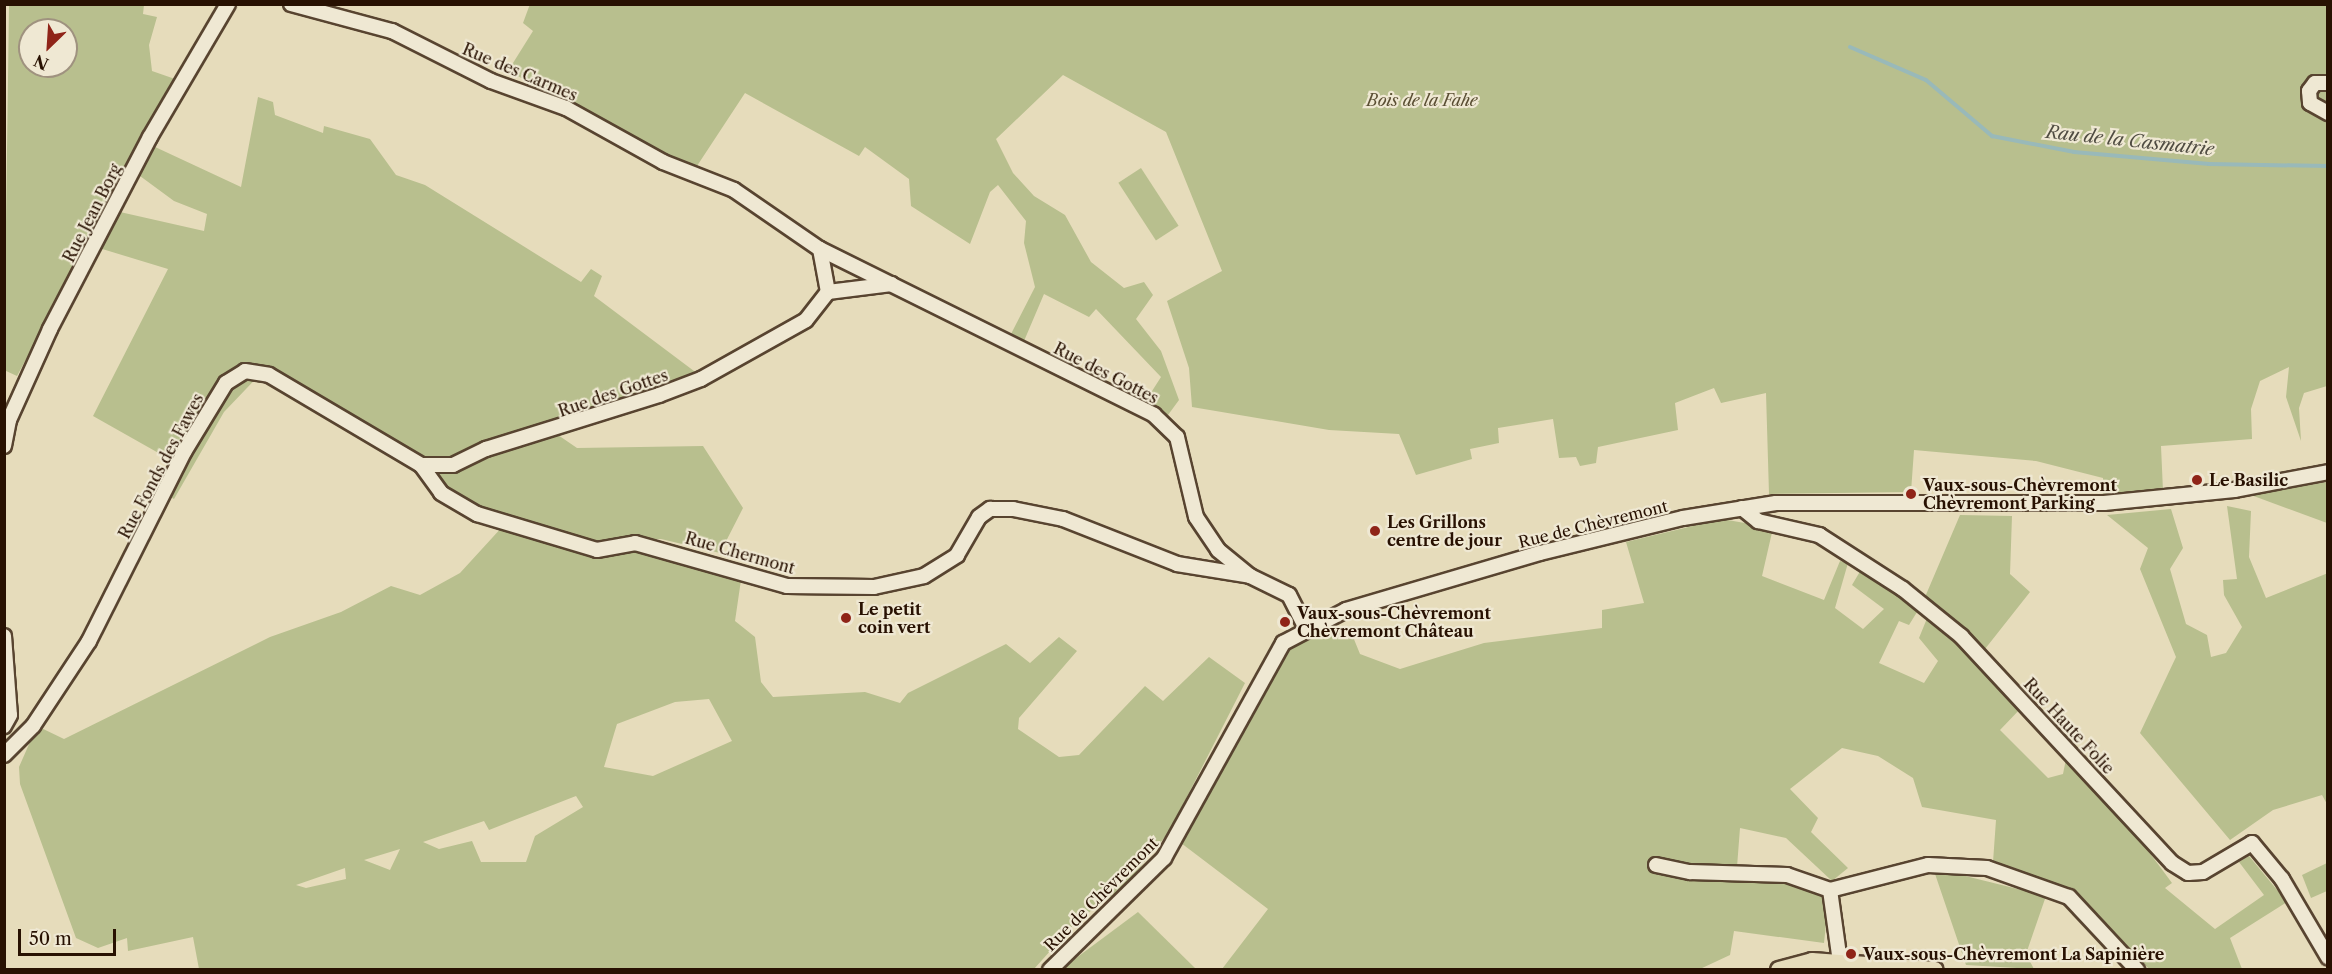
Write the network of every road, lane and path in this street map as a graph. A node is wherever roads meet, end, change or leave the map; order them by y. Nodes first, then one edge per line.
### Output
1 (228, 4) edge
2 (291, 4) edge
3 (2328, 83) edge
4 (2328, 113) edge
5 (663, 162) joint
6 (820, 249) junction
7 (896, 284) junction
8 (828, 292) junction
9 (4, 446) edge
10 (421, 465) junction
11 (2328, 472) edge
12 (1742, 508) junction
13 (1250, 576) junction
14 (1305, 627) junction
15 (4, 636) edge
16 (7, 720) edge
17 (33, 726) junction
18 (4, 755) edge
19 (1656, 865) dead end
20 (1830, 890) junction
21 (2328, 957) edge
22 (1852, 965) edge
23 (1050, 969) edge
24 (1779, 969) edge
25 (1935, 969) edge
26 (2137, 969) edge

1 - 9 street, Rue Jean Borg
2 - 5 street, Rue des Carmes
3 - 4 street
5 - 6 street, Rue des Gottes
6 - 7 street, Rue des Gottes
6 - 8 street
7 - 8 street
7 - 13 street, Rue des Gottes
8 - 10 street, Rue des Gottes
10 - 13 street, Rue Chermont
10 - 17 street, Rue Fonds des Fawes
11 - 12 street, Rue de Chèvremont
12 - 14 street, Rue de Chèvremont
12 - 21 street, Rue Haute Folie
13 - 14 street, Rue des Gottes
14 - 23 street, Rue de Chèvremont
15 - 16 street
16 - 17 street
17 - 18 street, Rue Fonds des Fawes
19 - 20 street
20 - 22 street
20 - 26 street
22 - 24 main road
22 - 25 main road

